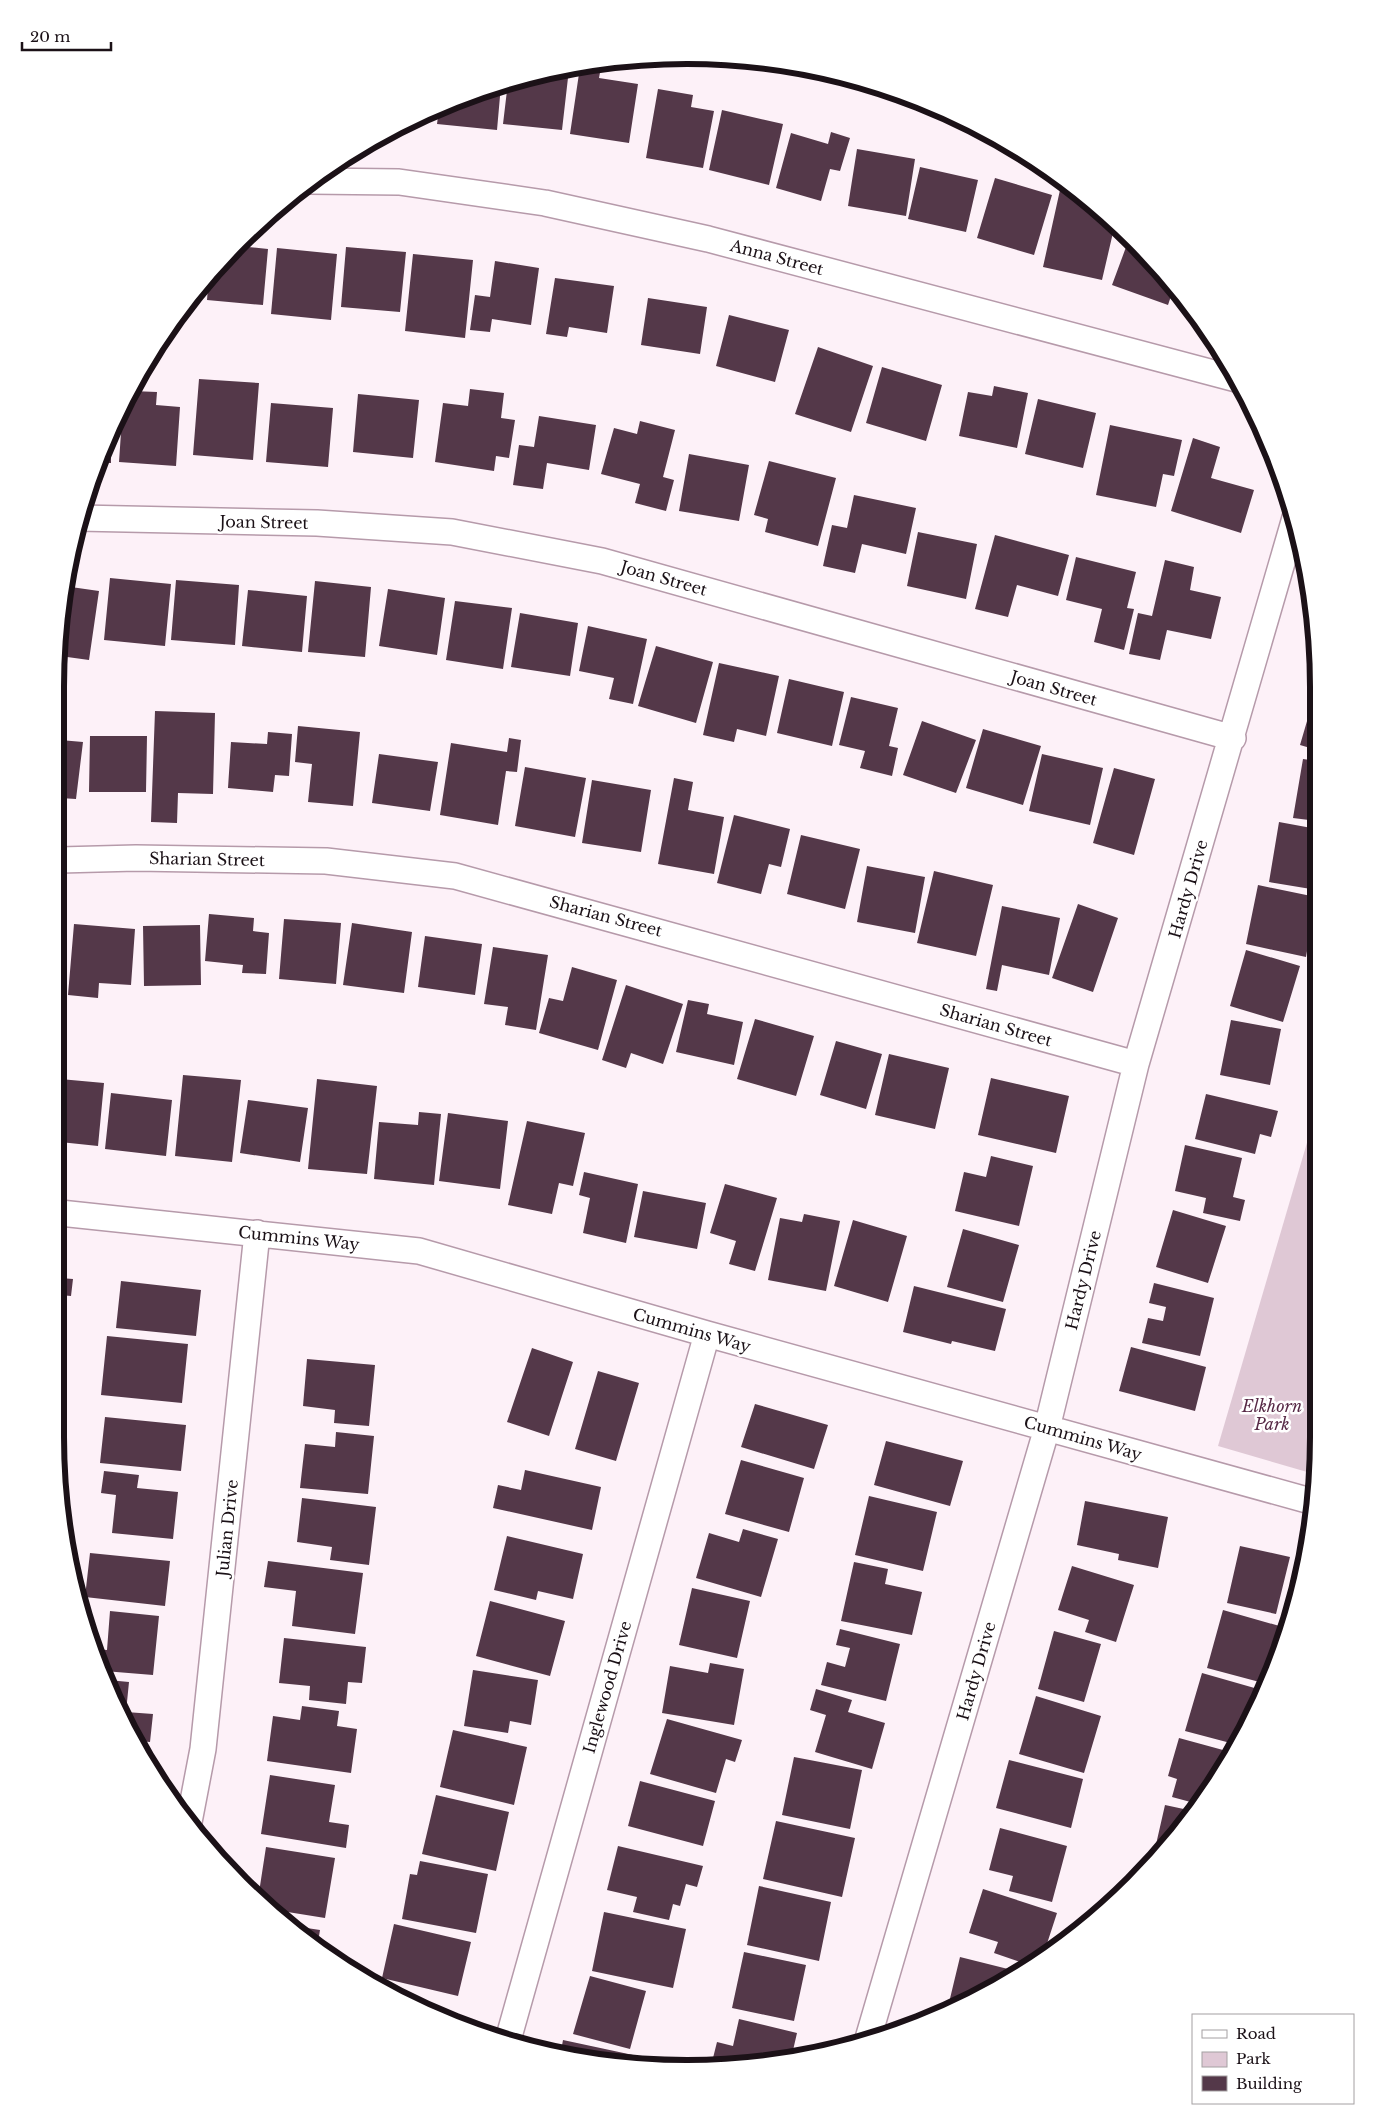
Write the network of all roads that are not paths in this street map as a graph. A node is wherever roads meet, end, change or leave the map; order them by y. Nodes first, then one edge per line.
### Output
1 (324, 181) edge
2 (1228, 377) edge
3 (87, 518) edge
4 (1291, 533) edge
5 (1233, 738) junction
6 (64, 860) edge
7 (1136, 1064) junction
8 (64, 1213) edge
9 (257, 1233) junction
10 (706, 1334) junction
11 (1047, 1428) junction
12 (1307, 1500) edge
13 (191, 1813) edge
14 (871, 2032) edge
15 (510, 2034) edge

1 - 2 street, Anna Street
3 - 5 street, Joan Street
4 - 5 street, Hardy Drive
5 - 7 street, Hardy Drive
6 - 7 street, Sharian Street
7 - 11 street, Hardy Drive
8 - 9 street, Cummins Way
9 - 10 street, Cummins Way
9 - 13 street, Julian Drive
10 - 11 street, Cummins Way
10 - 15 street, Inglewood Drive
11 - 12 street, Cummins Way
11 - 14 street, Hardy Drive

